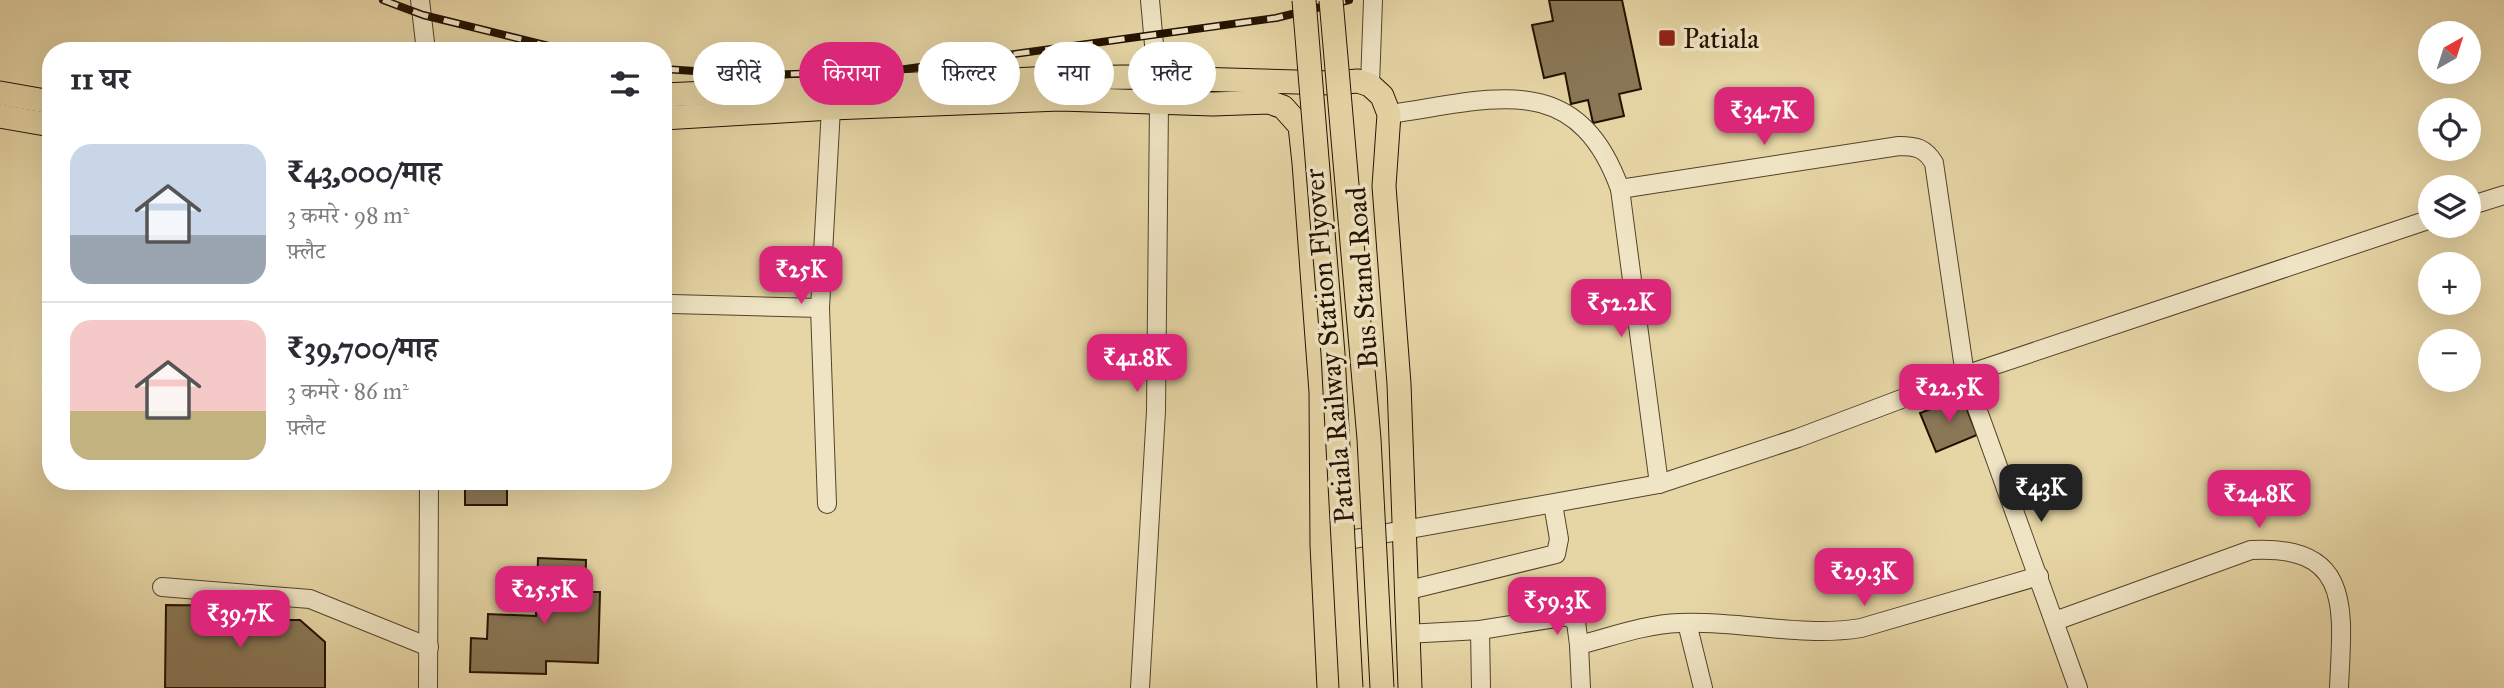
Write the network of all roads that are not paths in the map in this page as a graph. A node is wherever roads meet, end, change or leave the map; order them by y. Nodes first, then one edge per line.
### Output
1 (420, 0) edge
2 (1150, 0) edge
3 (1304, 0) edge
4 (1331, 0) edge
5 (1373, 0) edge
6 (425, 42) edge
7 (1154, 42) edge
8 (1128, 78) edge
9 (1216, 80) edge
10 (1370, 85) junction
11 (0, 93) edge
12 (672, 95) edge
13 (42, 100) edge
14 (1128, 100) edge
15 (1216, 102) edge
16 (1160, 105) edge
17 (831, 108) junction
18 (1389, 114) junction
19 (0, 116) edge
20 (672, 117) edge
21 (42, 123) edge
22 (1620, 190) junction
23 (2504, 195) edge
24 (2481, 202) edge
25 (2418, 223) edge
26 (672, 304) dead end
27 (820, 308) junction
28 (1965, 375) junction
29 (1660, 484) junction
30 (429, 490) edge
31 (827, 504) dead end
32 (1553, 504) junction
33 (1402, 533) junction
34 (1322, 545) junction
35 (2039, 576) junction
36 (163, 587) dead end
37 (1405, 591) junction
38 (2055, 621) junction
39 (1688, 622) junction
40 (1480, 631) junction
41 (1406, 634) junction
42 (1579, 645) junction
43 (429, 647) junction
44 (428, 688) edge
45 (1140, 688) edge
46 (1329, 688) edge
47 (1352, 688) edge
48 (1382, 688) edge
49 (1409, 688) edge
50 (1481, 688) edge
51 (1581, 688) edge
52 (1703, 688) edge
53 (2078, 688) edge
54 (2339, 688) edge

1 - 6 street
2 - 7 street
3 - 47 main road, Patiala Railway Station Flyover, bridge
4 - 48 main road, Patiala Railway Station Flyover, bridge
5 - 10 street
8 - 12 main road
9 - 10 main road
10 - 18 main road
11 - 13 main road
14 - 17 main road, Bus Stand Road
15 - 34 main road, Bus Stand Road
16 - 45 street
17 - 20 main road, Bus Stand Road
17 - 27 street
18 - 22 street
18 - 33 main road, Bus Stand Road
19 - 21 main road
22 - 28 street
22 - 29 street
23 - 24 street
25 - 28 street
26 - 27 street
27 - 31 street
28 - 29 street
28 - 35 street
29 - 32 street
30 - 43 street
32 - 33 street
32 - 37 street
33 - 34 street
33 - 37 main road, Bus Stand Road
34 - 46 main road, Bus Stand Road
35 - 38 street
35 - 39 street
36 - 43 street
37 - 41 main road, Bus Stand Road
38 - 53 street
38 - 54 street
39 - 42 street
39 - 52 street
40 - 41 street
40 - 42 street
40 - 50 street
41 - 49 main road, Bus Stand Road
42 - 51 street
43 - 44 street

